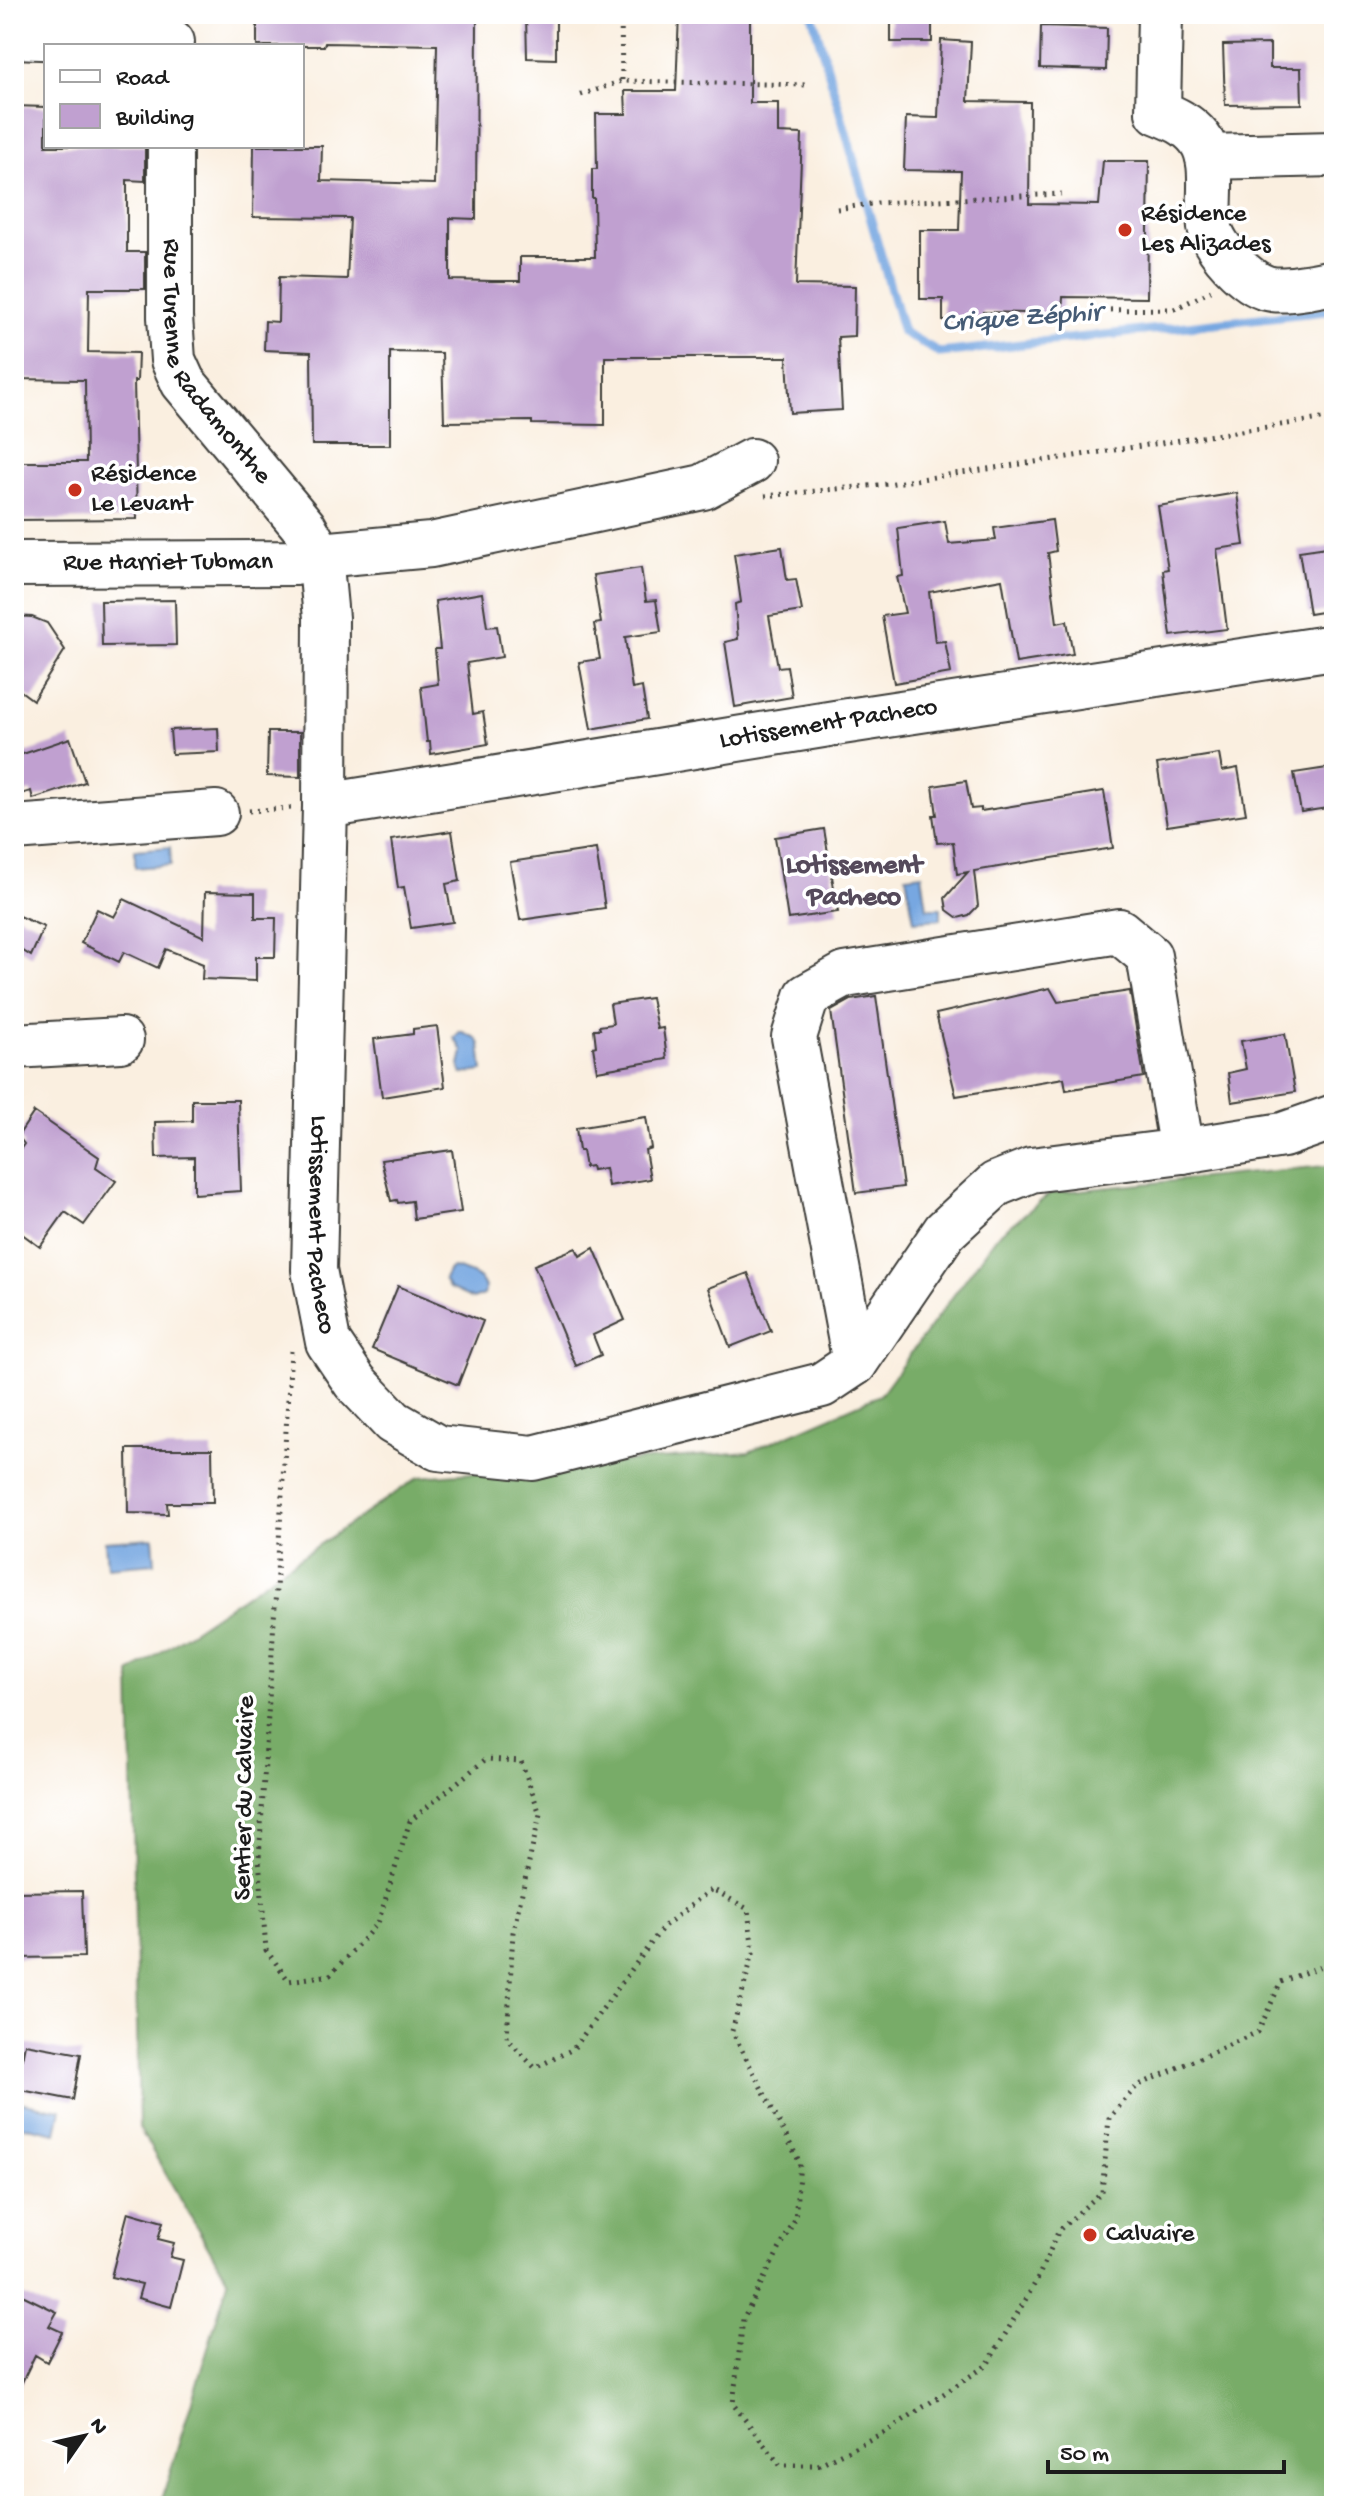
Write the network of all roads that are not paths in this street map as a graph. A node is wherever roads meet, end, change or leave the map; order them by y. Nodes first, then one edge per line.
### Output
1 (1160, 14) edge
2 (173, 34) edge
3 (14, 36) edge
4 (170, 148) edge
5 (1334, 154) edge
6 (1208, 157) junction
7 (1334, 282) edge
8 (752, 461) dead end
9 (320, 555) junction
10 (14, 564) edge
11 (1334, 647) edge
12 (325, 806) junction
13 (216, 813) road end
14 (14, 828) edge
15 (121, 1040) dead end
16 (14, 1046) edge
17 (1334, 1117) edge
18 (1182, 1151) junction
19 (855, 1363) junction

1 - 6 street
2 - 3 street
4 - 9 street, Rue Turenne Radamonthe
5 - 6 street
6 - 7 street
8 - 9 street, Rue Harriet Tubman
9 - 10 street, Rue Harriet Tubman
9 - 12 street, Lotissement Pacheco
11 - 12 street, Lotissement Pacheco
12 - 19 street, Lotissement Pacheco
13 - 14 street
15 - 16 street
17 - 18 street, Lotissement Pacheco
18 - 19 street, Lotissement Pacheco
18 - 19 street

